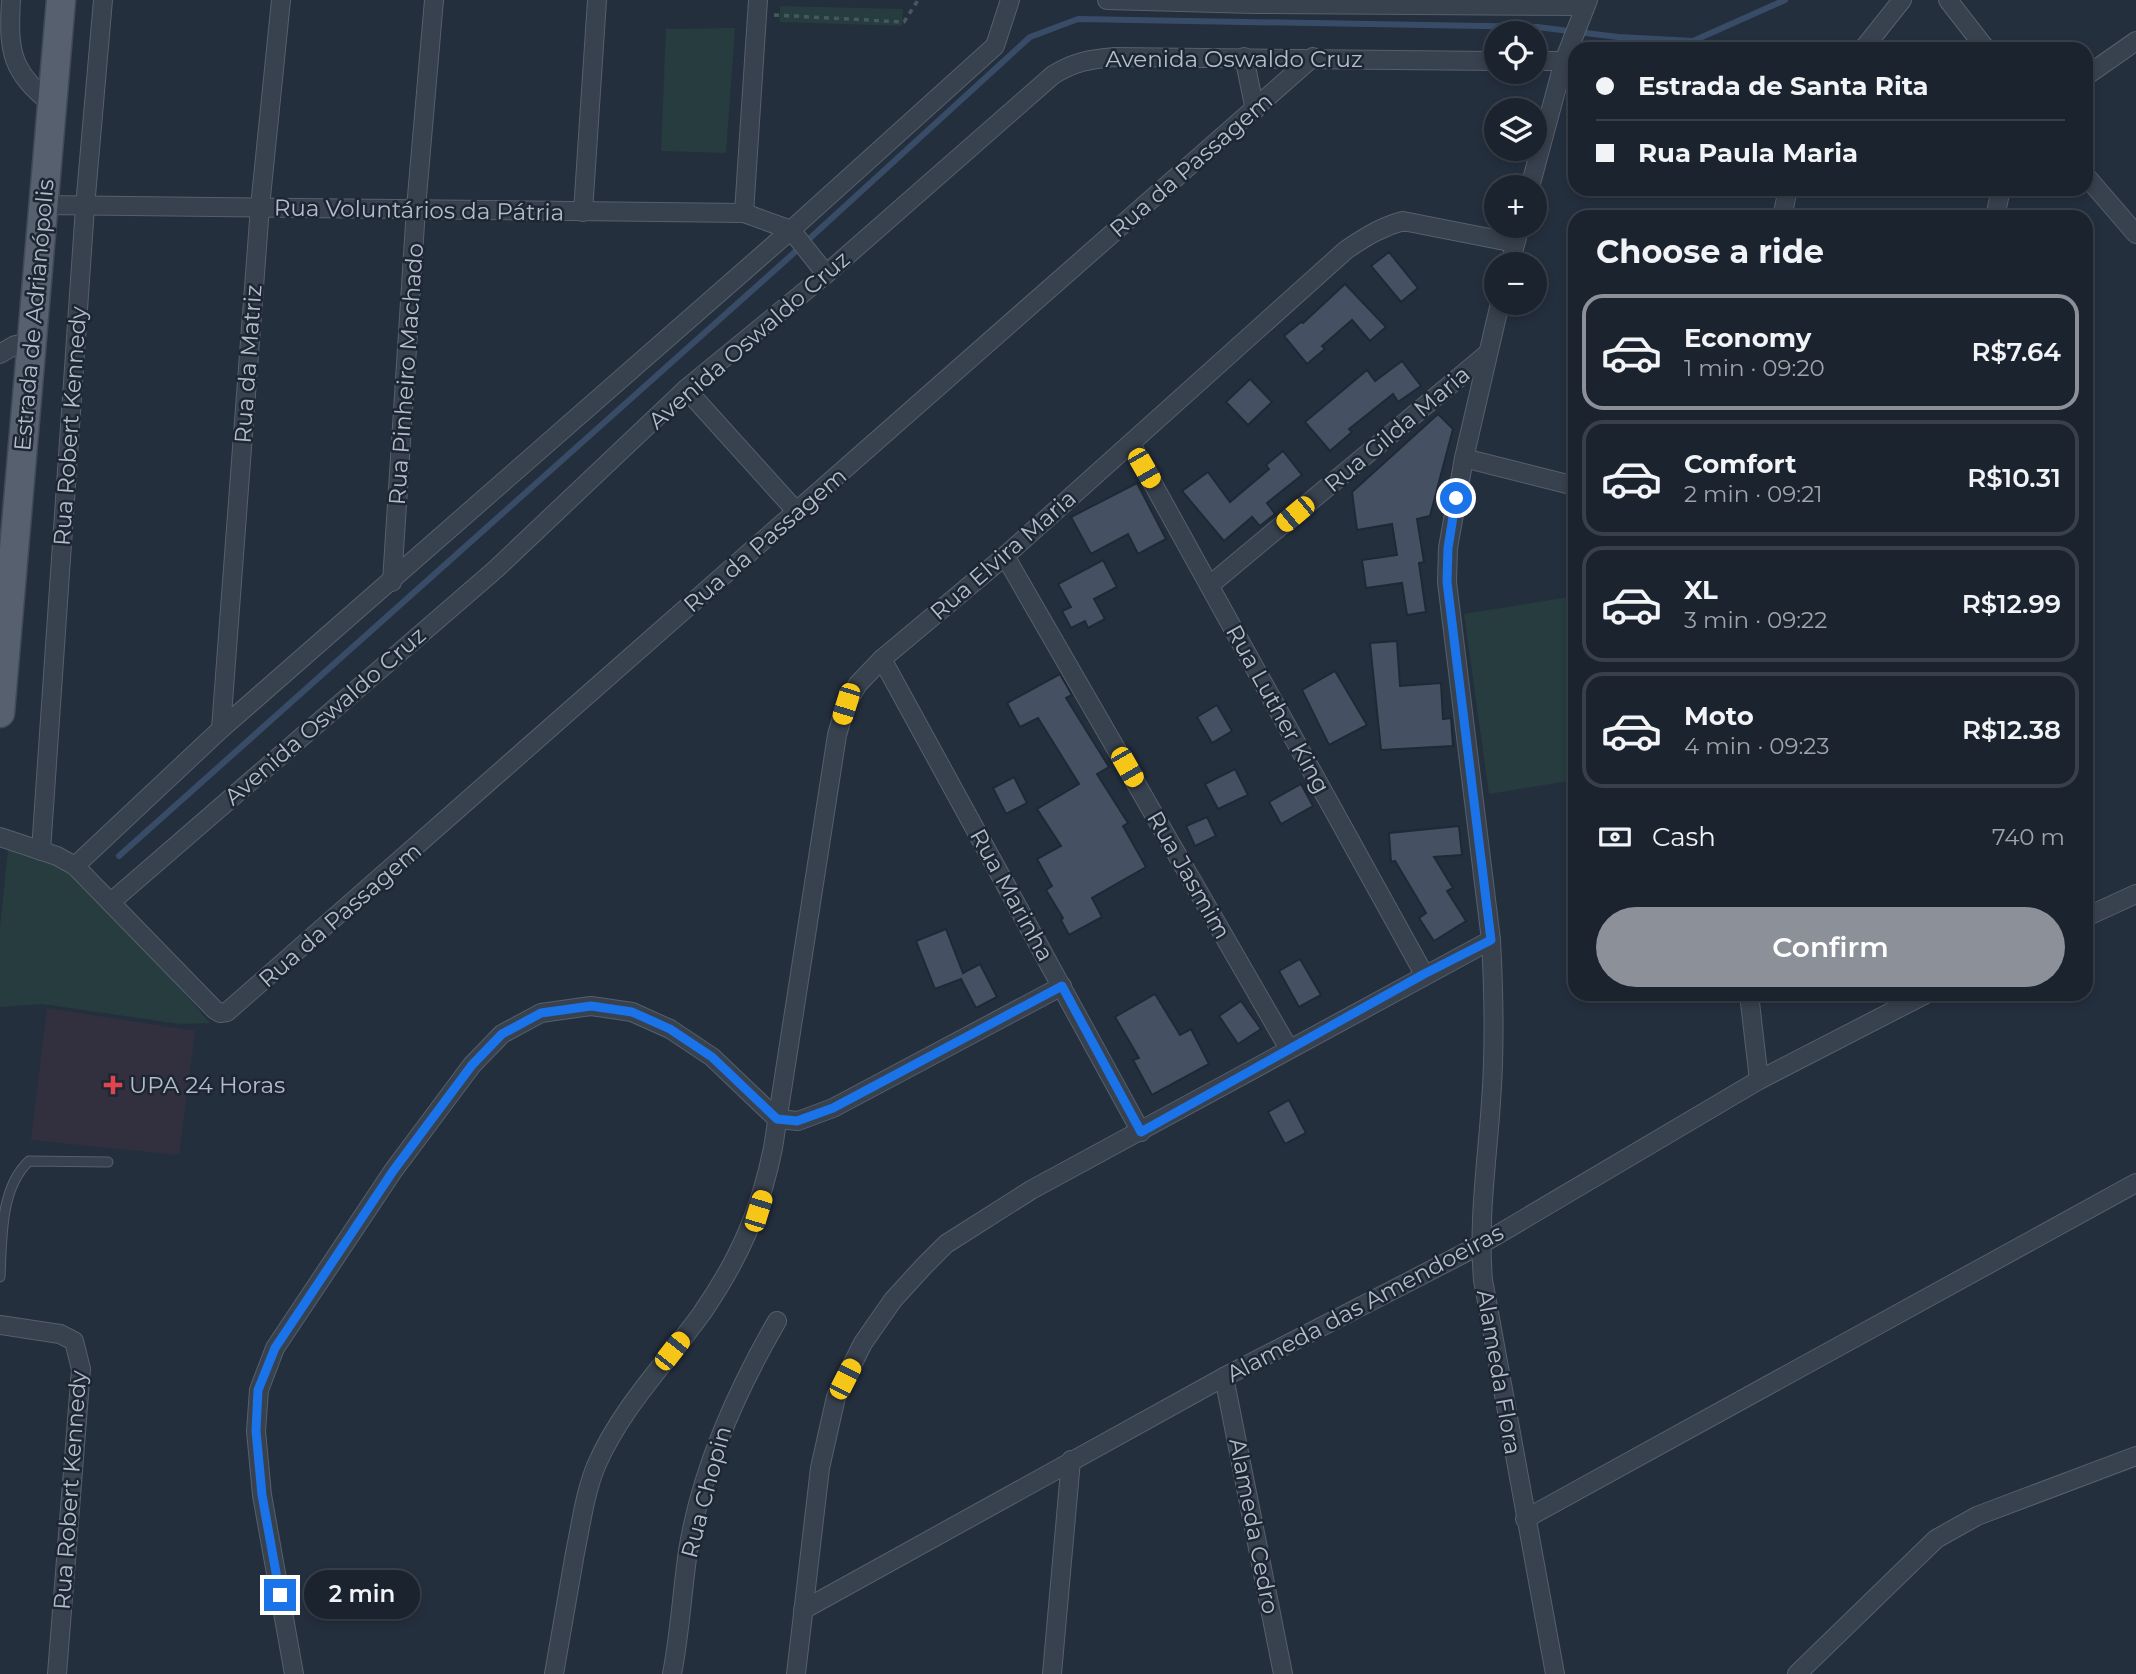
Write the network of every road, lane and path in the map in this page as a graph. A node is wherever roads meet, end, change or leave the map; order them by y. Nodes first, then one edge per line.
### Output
1 (11, 0) edge
2 (61, 0) edge
3 (103, 0) edge
4 (281, 0) edge
5 (434, 0) edge
6 (597, 0) edge
7 (918, 0) edge
8 (1107, 0) edge
9 (1902, 0) edge
10 (1948, 0) edge
11 (1279, 1) edge
12 (1009, 4) edge
13 (758, 7) edge
14 (1585, 8) edge
15 (2136, 41) edge
16 (1571, 42) edge
17 (1869, 42) edge
18 (1981, 42) edge
19 (1568, 50) edge
20 (1566, 55) junction
21 (1244, 57) junction
22 (1313, 57) junction
23 (1547, 59) edge
24 (1484, 61) edge
25 (2093, 71) edge
26 (53, 105) junction
27 (1255, 110) junction
28 (1533, 175) edge
29 (2093, 184) edge
30 (44, 205) junction
31 (85, 206) junction
32 (260, 207) junction
33 (416, 208) junction
34 (583, 212) junction
35 (744, 213) junction
36 (1484, 230) edge
37 (2136, 233) edge
38 (794, 234) junction
39 (826, 274) junction
40 (1497, 315) edge
41 (32, 342) junction
42 (0, 354) edge
43 (1487, 354) junction
44 (686, 389) junction
45 (1130, 444) junction
46 (1464, 458) junction
47 (1568, 484) edge
48 (797, 512) junction
49 (1005, 556) junction
50 (392, 582) junction
51 (1210, 585) junction
52 (883, 659) junction
53 (1, 701) edge
54 (221, 729) junction
55 (0, 837) edge
56 (41, 851) junction
57 (80, 871) junction
58 (2136, 894) edge
59 (106, 897) junction
60 (2093, 914) edge
61 (1491, 940) junction
62 (1424, 974) junction
63 (1062, 986) junction
64 (1750, 1001) edge
65 (1912, 1001) edge
66 (1289, 1049) junction
67 (1759, 1080) junction
68 (777, 1119) junction
69 (1141, 1132) junction
70 (108, 1162) dead end
71 (2134, 1185) edge
72 (1480, 1245) junction
73 (0, 1277) edge
74 (777, 1321) dead end
75 (0, 1325) edge
76 (1224, 1377) junction
77 (2136, 1456) edge
78 (1071, 1460) junction
79 (1525, 1519) junction
80 (803, 1610) junction
81 (57, 1674) edge
82 (294, 1674) edge
83 (554, 1674) edge
84 (672, 1674) edge
85 (796, 1674) edge
86 (1052, 1674) edge
87 (1283, 1674) edge
88 (1555, 1674) edge
89 (1797, 1674) edge

1 - 26 street
2 - 26 main road, Estrada de Adrianópolis
3 - 31 street, Rua Robert Kennedy
4 - 32 street, Rua da Matriz
5 - 33 street, Rua Pinheiro Machado
6 - 34 street
7 - 13 path
8 - 11 street
9 - 17 street
10 - 18 street
11 - 14 street
12 - 38 street
13 - 35 street
14 - 16 street
15 - 25 street
19 - 20 street
20 - 23 street
20 - 28 street
21 - 22 street, Avenida Oswaldo Cruz
21 - 27 street
21 - 39 street, Avenida Oswaldo Cruz
22 - 24 street, Avenida Oswaldo Cruz
22 - 27 street, Rua da Passagem
26 - 30 main road, Estrada de Adrianópolis
27 - 48 street, Rua da Passagem
29 - 37 street
30 - 31 street, Rua Voluntários da Pátria
30 - 41 main road, Estrada de Adrianópolis
31 - 32 street, Rua Voluntários da Pátria
31 - 56 street, Rua Robert Kennedy
32 - 33 street, Rua Voluntários da Pátria
32 - 54 street, Rua da Matriz
33 - 34 street, Rua Voluntários da Pátria
33 - 50 street, Rua Pinheiro Machado
34 - 35 street, Rua Voluntários da Pátria
35 - 38 street, Rua Voluntários da Pátria
36 - 45 street, Rua Elvira Maria
38 - 39 street
38 - 50 street
39 - 44 street, Avenida Oswaldo Cruz
40 - 43 street, Alameda Flora
41 - 42 street
41 - 53 main road, Estrada de Adrianópolis
43 - 46 street, Alameda Flora
43 - 51 street, Rua Gilda Maria
44 - 48 street
44 - 59 street, Avenida Oswaldo Cruz
45 - 49 street, Rua Elvira Maria
45 - 51 street, Rua Luther King
46 - 47 street
46 - 61 street, Alameda Flora
48 - 59 street, Rua da Passagem
49 - 52 street, Rua Elvira Maria
49 - 66 street, Rua Jasmim
50 - 54 street
51 - 62 street, Rua Luther King
52 - 63 street, Rua Marinha
52 - 68 street, Rua Elvira Maria
54 - 57 street
55 - 56 street
56 - 57 street
57 - 59 street
58 - 60 street
61 - 62 street
61 - 72 street, Alameda Flora
62 - 66 street
63 - 68 street
63 - 69 street, Rua Marinha
64 - 67 street
65 - 67 street, Alameda das Amendoeiras
66 - 69 street
67 - 72 street, Alameda das Amendoeiras
68 - 82 street
68 - 83 street, Rua Elvira Maria
69 - 80 street
70 - 73 lane
71 - 79 street
72 - 76 street, Alameda das Amendoeiras
72 - 79 street, Alameda Flora
74 - 84 street, Rua Chopin
75 - 81 street, Rua Robert Kennedy
76 - 78 street, Alameda das Amendoeiras
76 - 87 street, Alameda Cedro
77 - 89 street
78 - 80 street, Alameda das Amendoeiras
78 - 86 street
79 - 88 street, Alameda Flora
80 - 85 street

